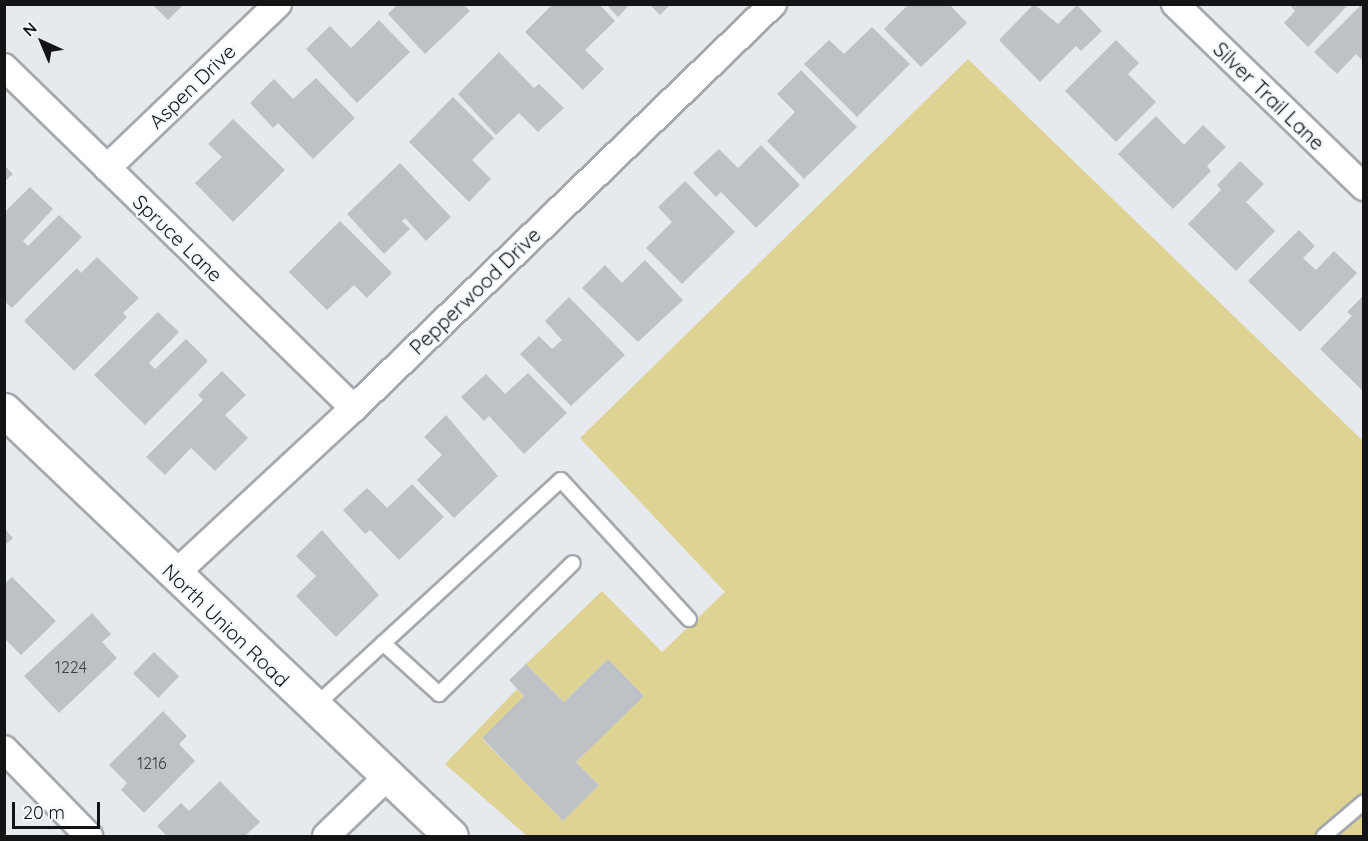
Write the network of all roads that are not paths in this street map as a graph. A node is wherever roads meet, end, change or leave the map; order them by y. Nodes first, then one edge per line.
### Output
1 (278, 4) edge
2 (773, 4) edge
3 (1175, 4) edge
4 (4, 67) edge
5 (106, 168) junction
6 (1364, 187) edge
7 (354, 408) junction
8 (4, 410) edge
9 (573, 563) dead end
10 (174, 575) junction
11 (689, 619) dead end
12 (383, 643) junction
13 (313, 707) junction
14 (4, 749) edge
15 (387, 777) junction
16 (1364, 802) edge
17 (89, 837) edge
18 (326, 837) edge
19 (451, 837) edge
20 (1324, 837) edge

1 - 5 street, Aspen Drive
2 - 7 street, Pepperwood Drive
3 - 6 street, Silver Trail Lane
4 - 5 street, Spruce Lane
5 - 7 street, Spruce Lane
7 - 10 street, Pepperwood Drive
8 - 10 street, North Union Road
9 - 12 lane
10 - 13 street, North Union Road
11 - 12 lane
12 - 13 lane
13 - 15 street, North Union Road
14 - 17 street
15 - 18 street
15 - 19 street, North Union Road
16 - 20 lane

